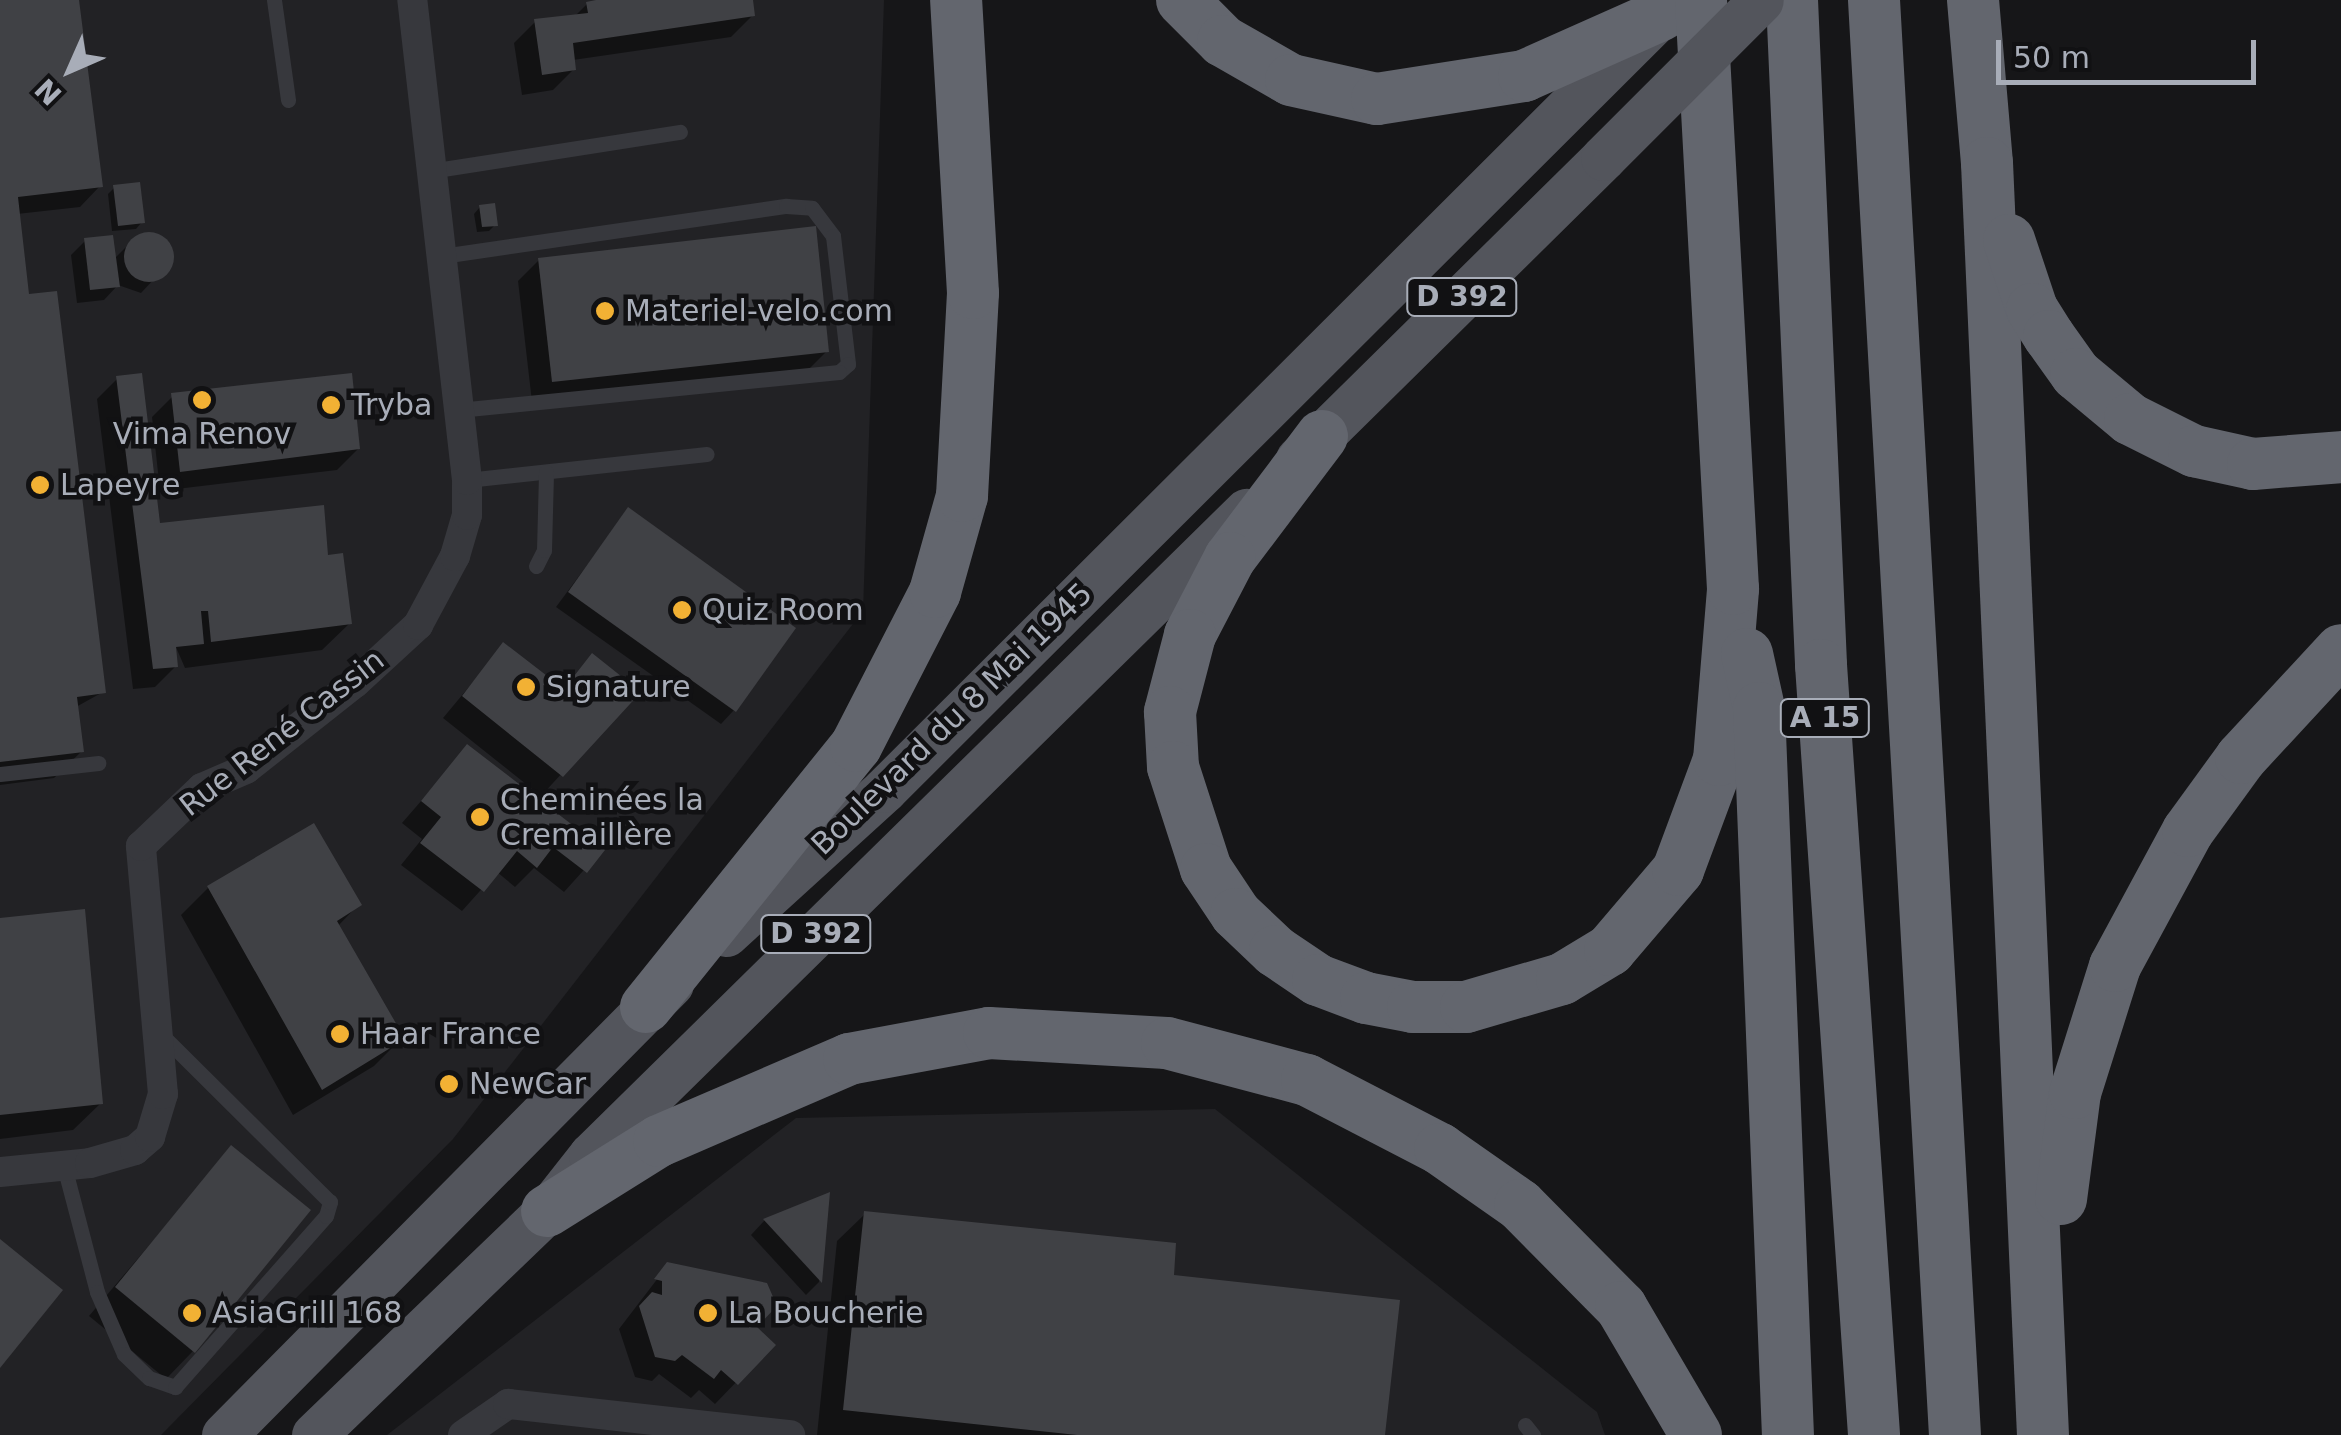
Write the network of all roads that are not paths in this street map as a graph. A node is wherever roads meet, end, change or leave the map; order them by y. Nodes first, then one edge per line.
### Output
1 (274, 0) edge
2 (412, 0) edge
3 (956, 0) edge
4 (1182, 0) edge
5 (1761, 0) edge
6 (1792, 0) edge
7 (1874, 0) edge
8 (1973, 0) edge
9 (1680, 5) edge
10 (288, 100) dead end
11 (680, 132) dead end
12 (1987, 163) junction
13 (430, 171) junction
14 (442, 256) junction
15 (461, 410) junction
16 (1322, 436) junction
17 (707, 454) dead end
18 (2341, 456) edge
19 (546, 472) junction
20 (467, 480) junction
21 (536, 566) dead end
22 (1733, 589) junction
23 (2341, 650) edge
24 (98, 763) dead end
25 (0, 774) edge
26 (646, 1007) junction
27 (156, 1028) junction
28 (526, 1128) junction
29 (64, 1166) junction
30 (0, 1172) edge
31 (561, 1194) junction
32 (2043, 1324) junction
33 (224, 1435) edge
34 (314, 1435) edge
35 (463, 1435) edge
36 (790, 1435) edge
37 (1696, 1435) edge
38 (1788, 1435) edge
39 (1874, 1435) edge
40 (1956, 1435) edge
41 (2043, 1435) edge

1 - 10 lane
2 - 13 street, Rue René Cassin
3 - 26 highway
4 - 9 highway
5 - 16 main road, Boulevard du 8 Mai 1945 / D 392, bridge
6 - 39 highway, A 15
7 - 40 highway, A 15
8 - 12 highway
9 - 22 highway
9 - 26 main road, Boulevard du 8 Mai 1945 / D 392
11 - 13 lane
12 - 18 highway
12 - 32 highway
13 - 14 street, Rue René Cassin
14 - 15 street, Rue René Cassin
14 - 15 lane
15 - 20 street, Rue René Cassin
16 - 22 highway
16 - 31 main road, Boulevard du 8 Mai 1945 / D 392
17 - 19 lane
19 - 20 lane
19 - 21 lane
20 - 27 street, Rue René Cassin
22 - 38 highway
23 - 32 highway
24 - 25 lane
26 - 28 main road, Boulevard du 8 Mai 1945 / D 392
27 - 29 street, Rue René Cassin
27 - 29 lane
28 - 31 main road
28 - 33 main road, Boulevard du 8 Mai 1945 / D 392
29 - 30 street, Rue René Cassin
31 - 34 main road, Boulevard du 8 Mai 1945 / D 392
31 - 37 highway
32 - 41 highway
35 - 36 street

